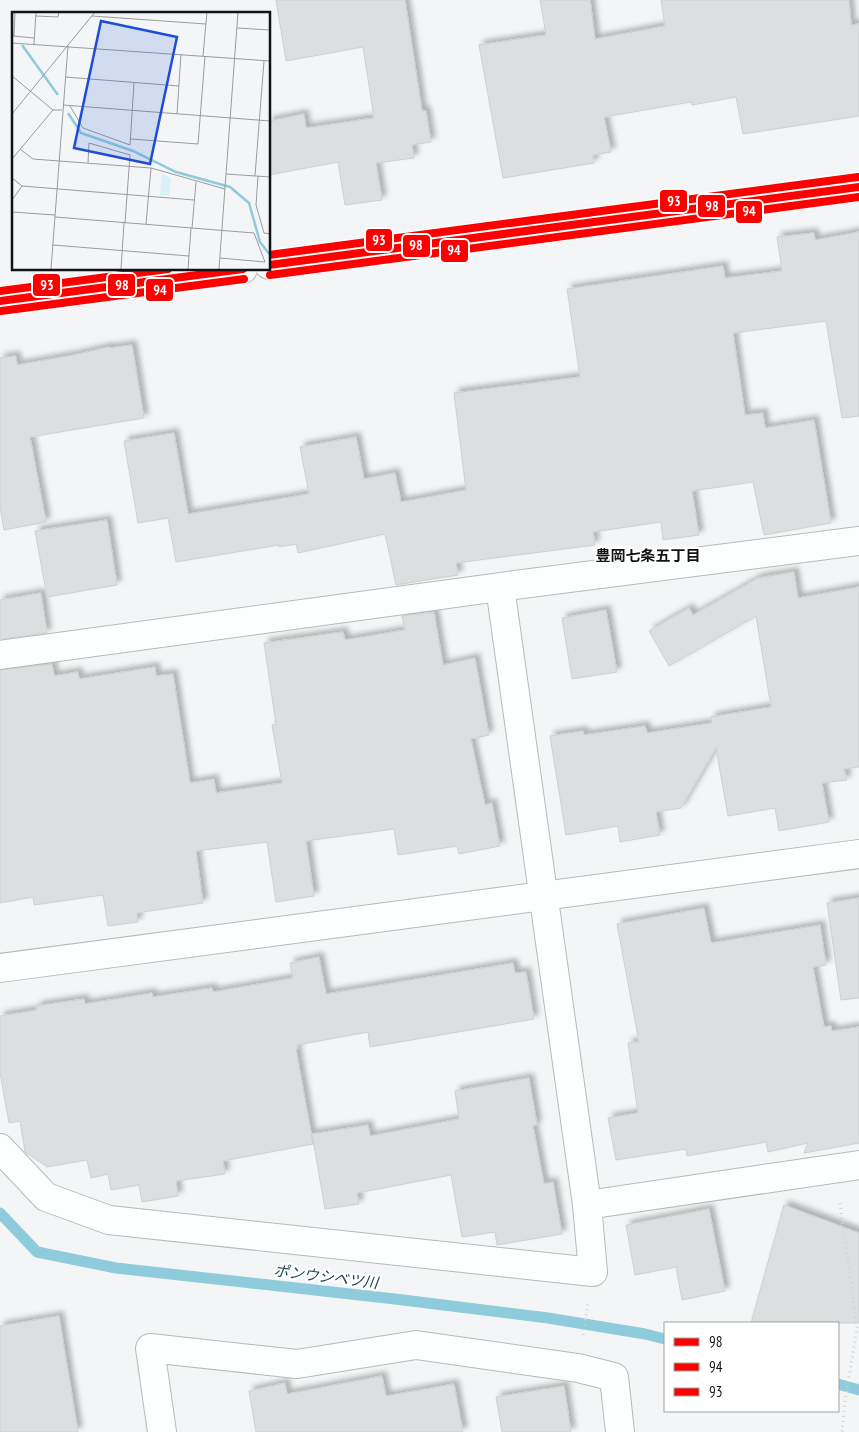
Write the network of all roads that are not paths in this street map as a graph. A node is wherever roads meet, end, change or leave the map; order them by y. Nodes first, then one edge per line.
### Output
1 (859, 187) edge
2 (270, 265) edge
3 (235, 270) edge
4 (0, 301) edge
5 (859, 541) edge
6 (500, 588) junction
7 (0, 655) edge
8 (859, 854) edge
9 (542, 895) junction
10 (0, 968) edge
11 (0, 1148) edge
12 (847, 1167) edge
13 (587, 1205) junction
14 (162, 1432) edge
15 (620, 1432) edge

1 - 2 street
3 - 4 street
5 - 6 street
6 - 7 street
6 - 9 street
8 - 9 street
9 - 10 street
9 - 13 street
11 - 13 street
12 - 13 street
14 - 15 street

